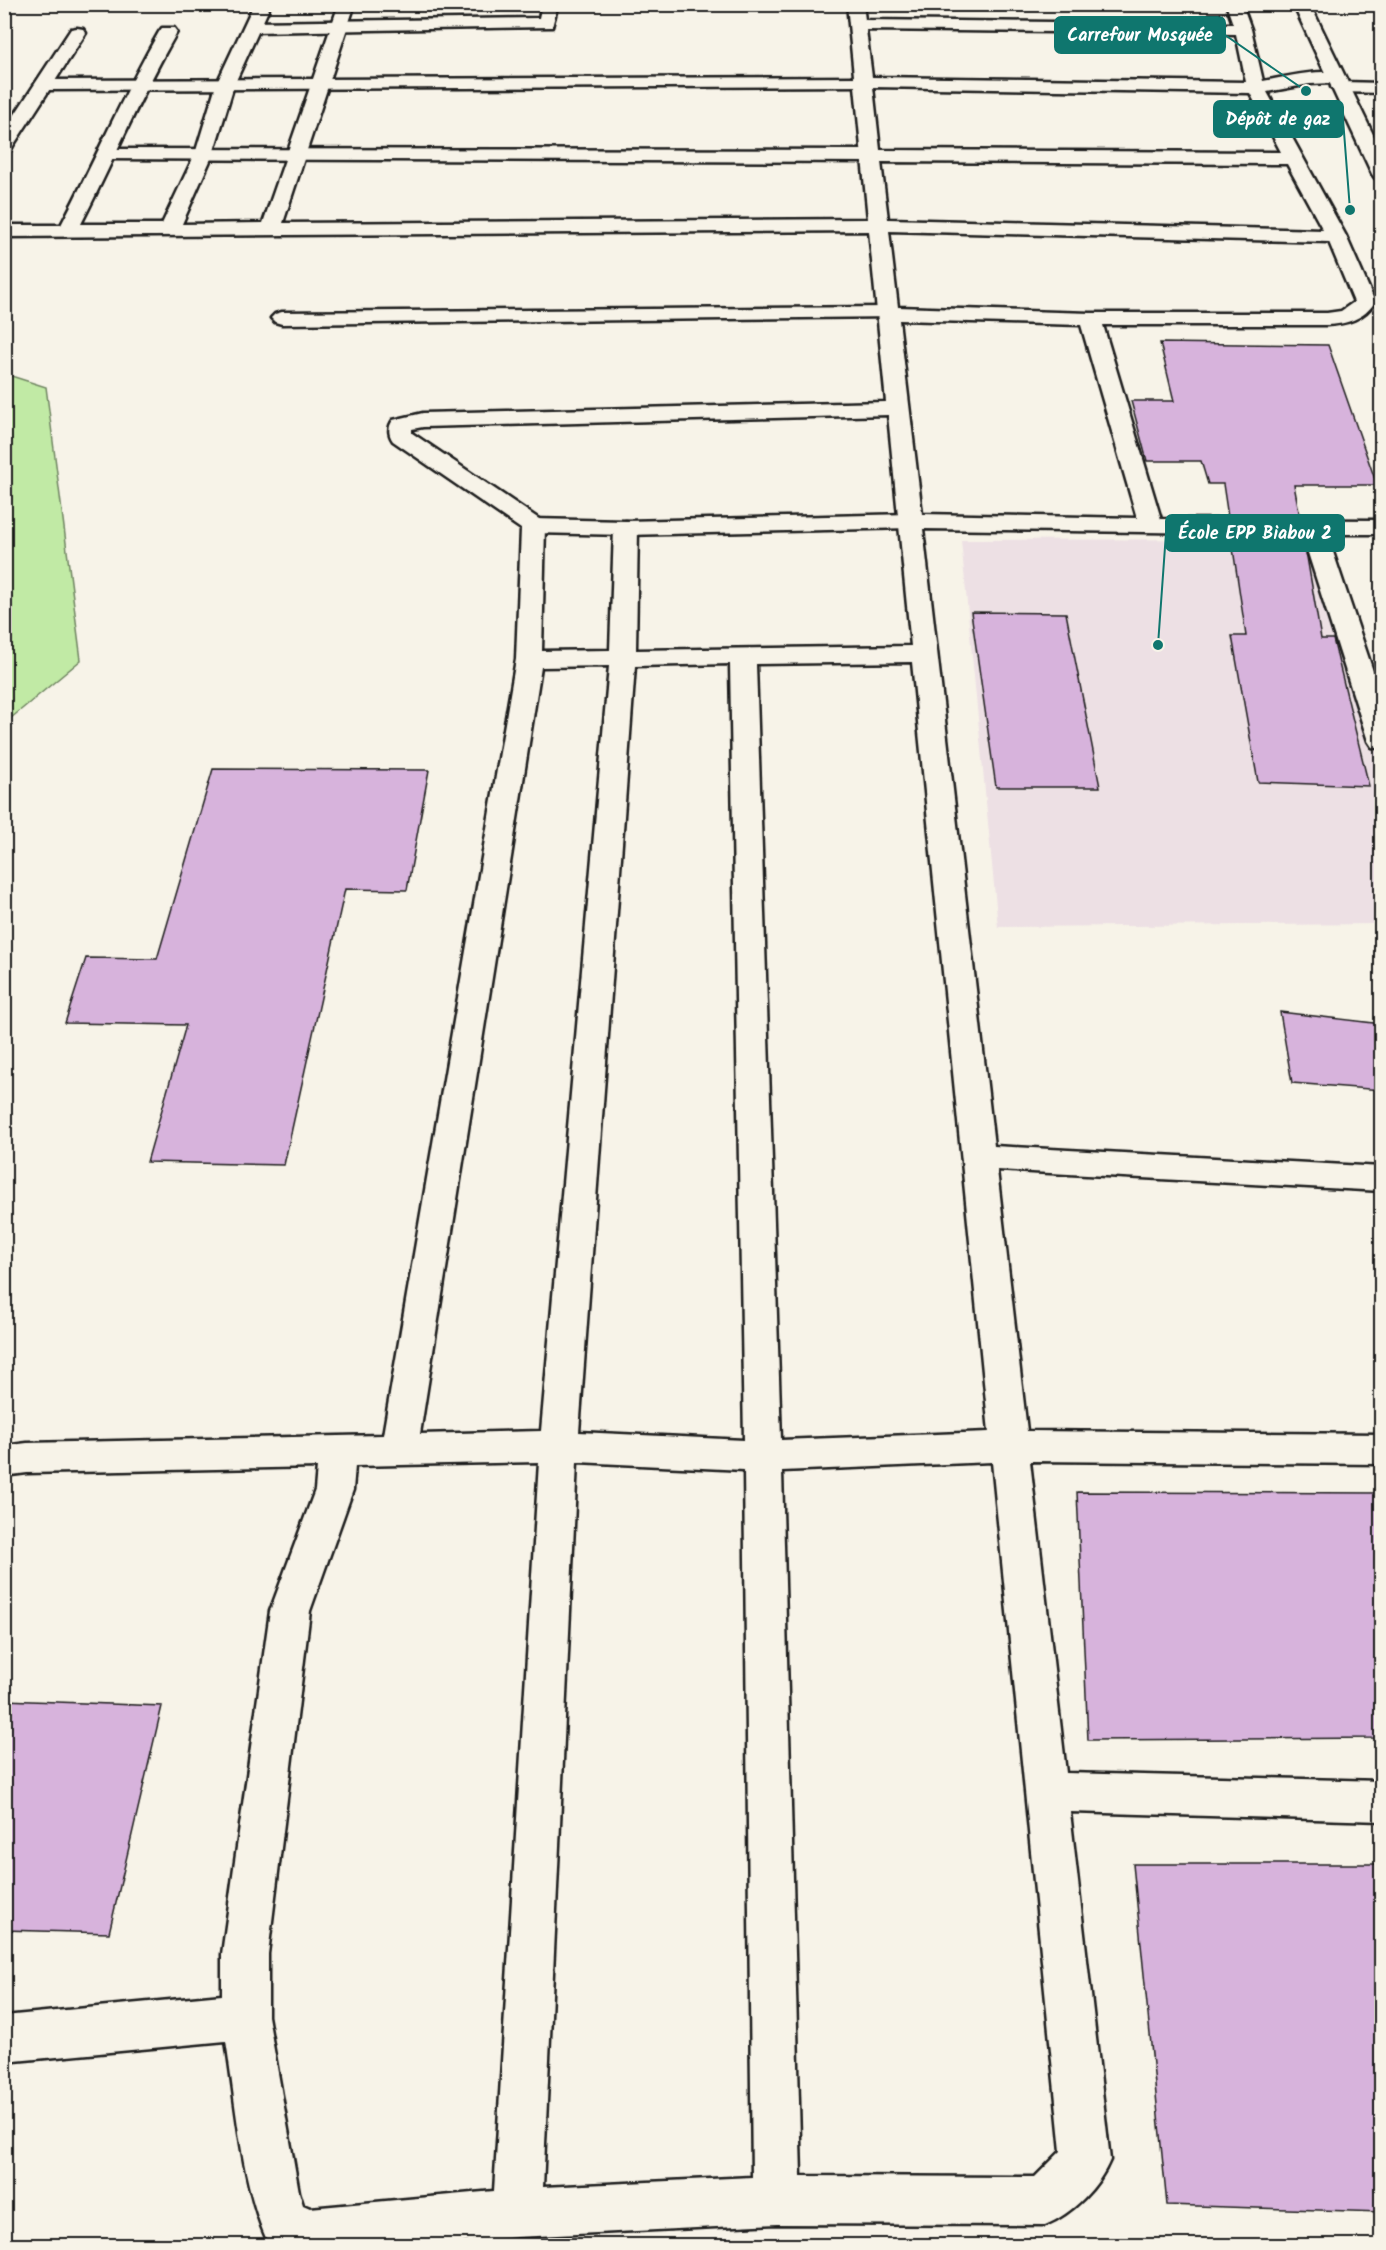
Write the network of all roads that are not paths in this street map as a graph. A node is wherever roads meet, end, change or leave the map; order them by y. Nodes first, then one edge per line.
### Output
1 (262, 4) edge
2 (347, 4) edge
3 (550, 4) edge
4 (1234, 4) edge
5 (1301, 4) edge
6 (856, 15) edge
7 (340, 25) junction
8 (252, 27) junction
9 (1243, 29) junction
10 (168, 32) dead end
11 (77, 33) dead end
12 (864, 82) junction
13 (1338, 83) junction
14 (225, 85) junction
15 (45, 86) junction
16 (137, 86) junction
17 (320, 86) junction
18 (1256, 88) junction
19 (1382, 88) edge
20 (7, 138) edge
21 (204, 154) junction
22 (296, 154) junction
23 (107, 155) junction
24 (872, 156) junction
25 (1295, 158) junction
26 (1382, 174) edge
27 (879, 225) junction
28 (271, 229) junction
29 (4, 231) edge
30 (68, 231) junction
31 (169, 231) junction
32 (1336, 236) junction
33 (889, 313) junction
34 (282, 318) dead end
35 (1090, 319) junction
36 (899, 408) junction
37 (910, 521) junction
38 (533, 526) junction
39 (1151, 526) junction
40 (1312, 526) junction
41 (1382, 527) edge
42 (626, 528) junction
43 (925, 654) junction
44 (623, 657) junction
45 (743, 658) junction
46 (529, 659) junction
47 (1382, 741) edge
48 (980, 1157) junction
49 (1382, 1179) edge
50 (559, 1446) junction
51 (1010, 1446) junction
52 (1382, 1449) edge
53 (399, 1450) junction
54 (338, 1452) junction
55 (764, 1456) junction
56 (4, 1461) edge
57 (1047, 1792) junction
58 (1382, 1802) edge
59 (245, 2016) junction
60 (4, 2039) edge
61 (777, 2200) junction
62 (517, 2213) junction

1 - 8 street
2 - 7 street
3 - 7 street
4 - 9 street
5 - 13 street
6 - 9 street
6 - 12 street
7 - 8 street
7 - 17 street
8 - 14 street
9 - 18 street
10 - 16 street
11 - 15 street
12 - 17 street
12 - 18 street
12 - 24 street
13 - 18 street
13 - 19 street
13 - 26 street
14 - 16 street
14 - 17 street
14 - 21 street
15 - 16 street
15 - 20 street
16 - 23 street
17 - 22 street
18 - 25 street
21 - 22 street
21 - 23 street
21 - 31 street
22 - 24 street
22 - 28 street
23 - 30 street
24 - 25 street
24 - 27 street
25 - 32 street
27 - 28 street
27 - 32 street
27 - 33 street
28 - 31 street
29 - 30 street
30 - 31 street
32 - 35 street
33 - 34 street
33 - 35 street
33 - 36 street
35 - 39 street
36 - 37 street
36 - 38 street
37 - 39 street
37 - 42 street
37 - 43 street
38 - 42 street
38 - 46 street
39 - 40 street
40 - 41 street
40 - 47 street
42 - 44 street
43 - 45 street
43 - 48 street
44 - 45 street
44 - 46 street
44 - 50 street
45 - 55 street
46 - 53 street
48 - 49 street
48 - 51 street
50 - 53 street
50 - 55 street
50 - 62 street
51 - 52 street
51 - 55 street
51 - 57 street
53 - 54 street
54 - 56 street
54 - 59 street
55 - 61 street
57 - 58 street
57 - 61 street
59 - 60 street
59 - 62 street
61 - 62 street

